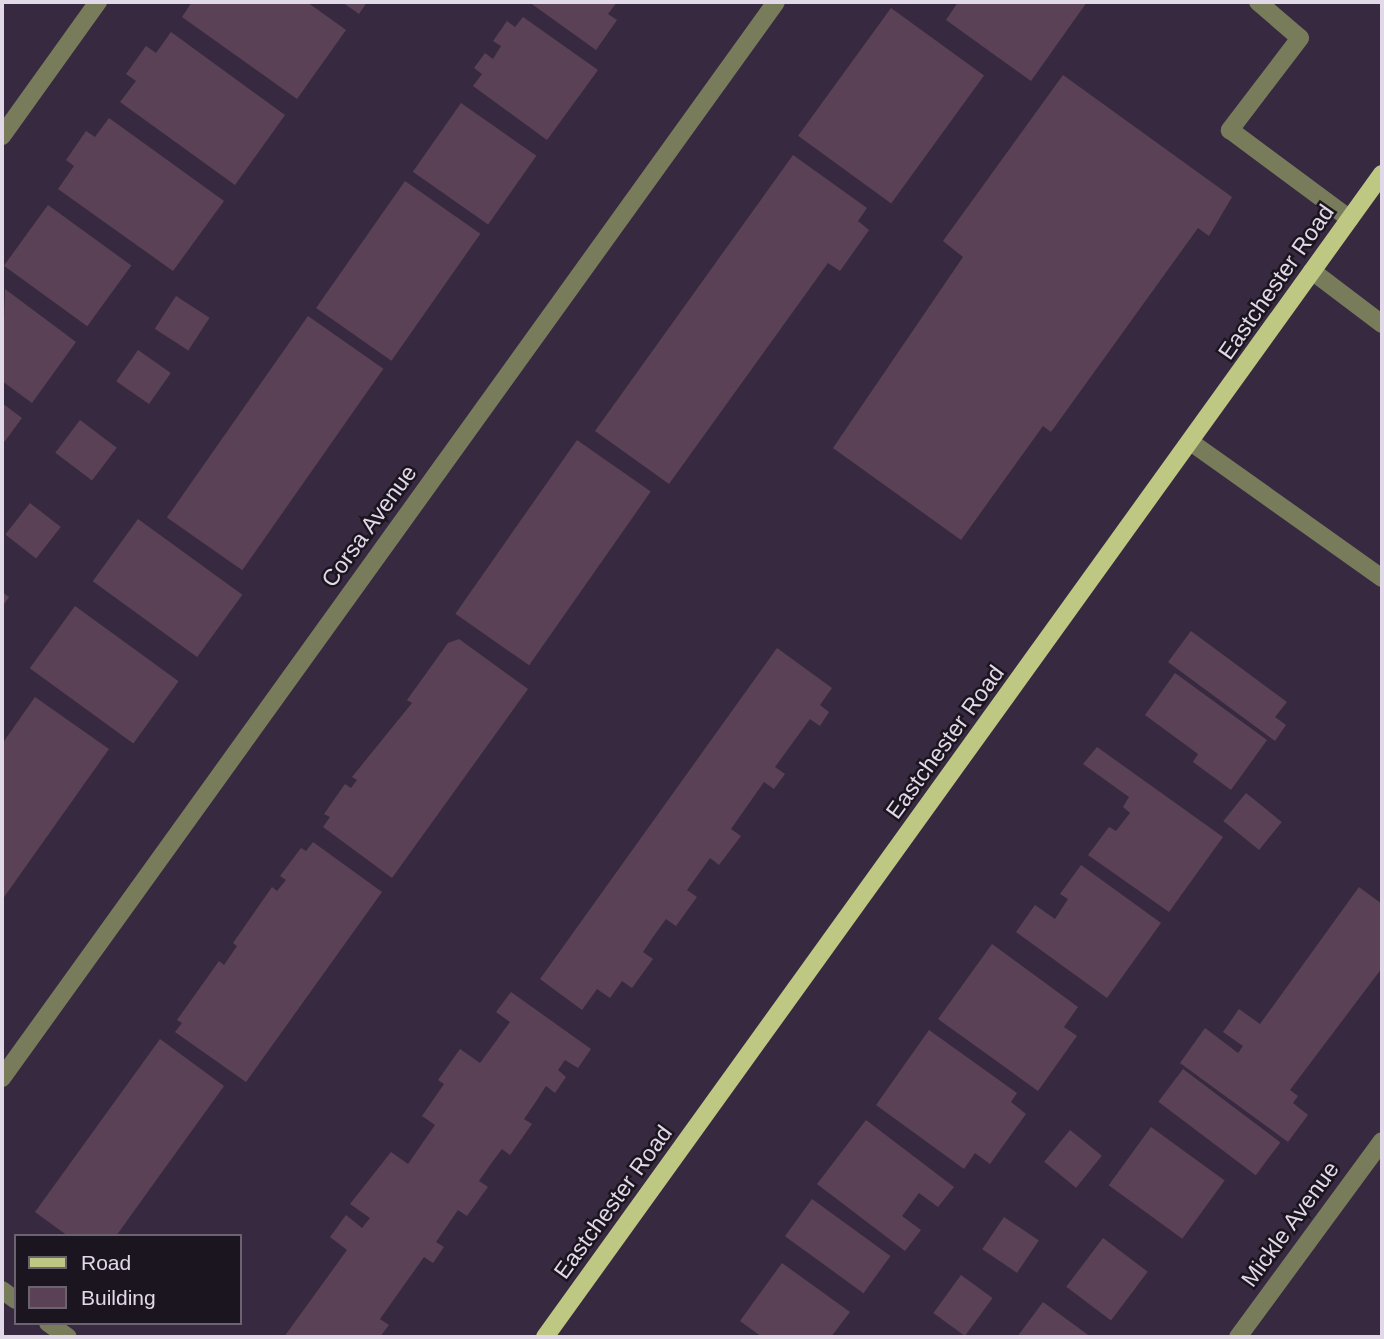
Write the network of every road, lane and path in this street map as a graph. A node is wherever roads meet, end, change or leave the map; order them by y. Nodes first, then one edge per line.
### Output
1 (98, 2) edge
2 (1258, 2) edge
3 (767, 5) edge
4 (2, 136) edge
5 (1382, 174) edge
6 (1350, 219) junction
7 (1312, 271) junction
8 (1382, 324) edge
9 (1192, 443) junction
10 (1382, 578) edge
11 (2, 1078) edge
12 (1382, 1141) edge
13 (51, 1325) edge
14 (68, 1337) edge
15 (545, 1337) edge
16 (1238, 1337) edge

1 - 4 street
2 - 6 street
3 - 11 street, Corsa Avenue
5 - 6 main road, Eastchester Road
6 - 7 main road, Eastchester Road
7 - 8 street
7 - 9 main road, Eastchester Road
9 - 10 street
9 - 15 main road, Eastchester Road
12 - 16 street, Mickle Avenue
13 - 14 street

